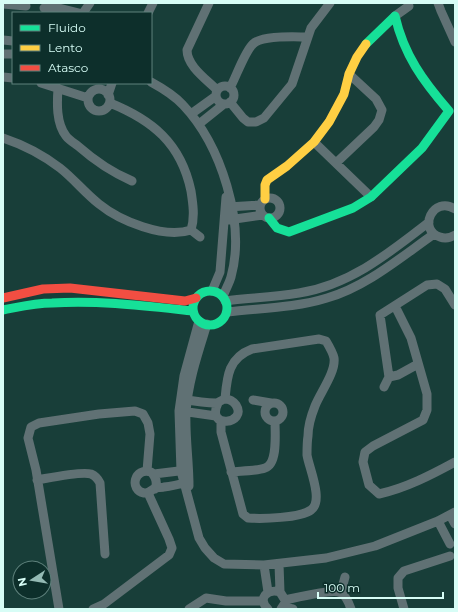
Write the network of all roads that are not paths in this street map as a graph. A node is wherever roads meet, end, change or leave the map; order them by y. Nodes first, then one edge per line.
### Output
1 (90, 3) edge
2 (153, 3) edge
3 (209, 3) edge
4 (330, 3) edge
5 (438, 3) edge
6 (3, 4) edge
7 (409, 6) dead end
8 (27, 7) edge
9 (42, 8) edge
10 (75, 12) edge
11 (84, 12) edge
12 (148, 12) edge
13 (395, 16) junction
14 (307, 37) junction
15 (455, 42) edge
16 (349, 74) junction
17 (152, 83) edge
18 (44, 84) edge
19 (112, 84) edge
20 (98, 86) edge
21 (58, 88) junction
22 (230, 88) junction
23 (216, 93) junction
24 (88, 98) junction
25 (109, 99) junction
26 (227, 103) junction
27 (452, 107) edge
28 (191, 114) junction
29 (199, 124) junction
30 (3, 138) edge
31 (314, 142) junction
32 (336, 163) junction
33 (132, 181) dead end
34 (371, 197) junction
35 (262, 202) junction
36 (452, 205) edge
37 (229, 207) junction
38 (266, 216) junction
39 (230, 220) junction
40 (429, 222) junction
41 (191, 230) junction
42 (434, 234) junction
43 (455, 235) edge
44 (200, 237) dead end
45 (212, 291) junction
46 (3, 298) edge
47 (196, 298) junction
48 (224, 299) junction
49 (455, 305) edge
50 (395, 306) junction
51 (3, 310) edge
52 (193, 311) junction
53 (227, 312) junction
54 (203, 322) junction
55 (418, 364) junction
56 (389, 377) junction
57 (384, 388) dead end
58 (184, 399) junction
59 (253, 400) dead end
60 (222, 401) junction
61 (271, 403) junction
62 (183, 411) junction
63 (219, 418) junction
64 (275, 422) junction
65 (455, 462) edge
66 (184, 470) junction
67 (231, 472) junction
68 (150, 473) junction
69 (37, 480) junction
70 (187, 483) junction
71 (152, 491) junction
72 (452, 514) edge
73 (438, 521) junction
74 (455, 524) edge
75 (453, 542) edge
76 (105, 554) dead end
77 (452, 558) edge
78 (278, 564) junction
79 (264, 565) junction
80 (345, 577) dead end
81 (268, 592) junction
82 (341, 592) junction
83 (282, 602) edge
84 (227, 605) edge
85 (265, 605) edge
86 (59, 609) edge
87 (93, 609) edge
88 (189, 609) edge
89 (293, 609) edge
90 (350, 609) edge
91 (404, 609) edge

1 - 11 street
2 - 12 street
3 - 23 street
4 - 14 street
5 - 15 street
6 - 8 street
7 - 13 street
9 - 10 street
13 - 16 street
13 - 27 street
14 - 22 street
14 - 26 street
16 - 31 street
16 - 32 street
17 - 28 street
18 - 21 street
19 - 25 street
20 - 24 street
20 - 25 street
21 - 24 street
21 - 33 street
22 - 23 street
22 - 26 street
23 - 26 street
23 - 28 street
24 - 25 street
25 - 41 street
26 - 29 street
27 - 34 street
28 - 29 street
29 - 37 street
30 - 41 street
31 - 32 street
31 - 35 street
32 - 34 street
34 - 38 street
35 - 37 street
35 - 38 street
35 - 38 street
36 - 40 street
37 - 39 street
38 - 39 street
39 - 45 street
39 - 48 street
40 - 42 street
40 - 48 street
41 - 44 street
42 - 43 street
42 - 53 street
45 - 47 street
45 - 48 street
46 - 47 street
47 - 52 street
48 - 53 street
49 - 50 street
50 - 55 street
50 - 56 street
51 - 52 street
52 - 54 street
53 - 54 street
54 - 58 street
55 - 56 street
55 - 65 street
56 - 57 street
58 - 60 street
58 - 62 street
59 - 61 street
60 - 63 street
60 - 63 street
60 - 67 street
61 - 64 street
61 - 64 street
62 - 63 street
62 - 66 street
63 - 67 street
64 - 67 street
66 - 68 street
66 - 70 street
68 - 69 street
68 - 71 street
68 - 71 street
69 - 76 street
69 - 86 street
70 - 71 street
70 - 79 street
71 - 87 street
72 - 73 street
72 - 74 street
73 - 75 street
73 - 78 street
75 - 77 street
77 - 91 street
78 - 79 street
78 - 83 street
79 - 81 street
80 - 82 street
81 - 83 street
81 - 85 street
82 - 83 street
82 - 90 street
83 - 89 street
84 - 85 street
84 - 88 street

